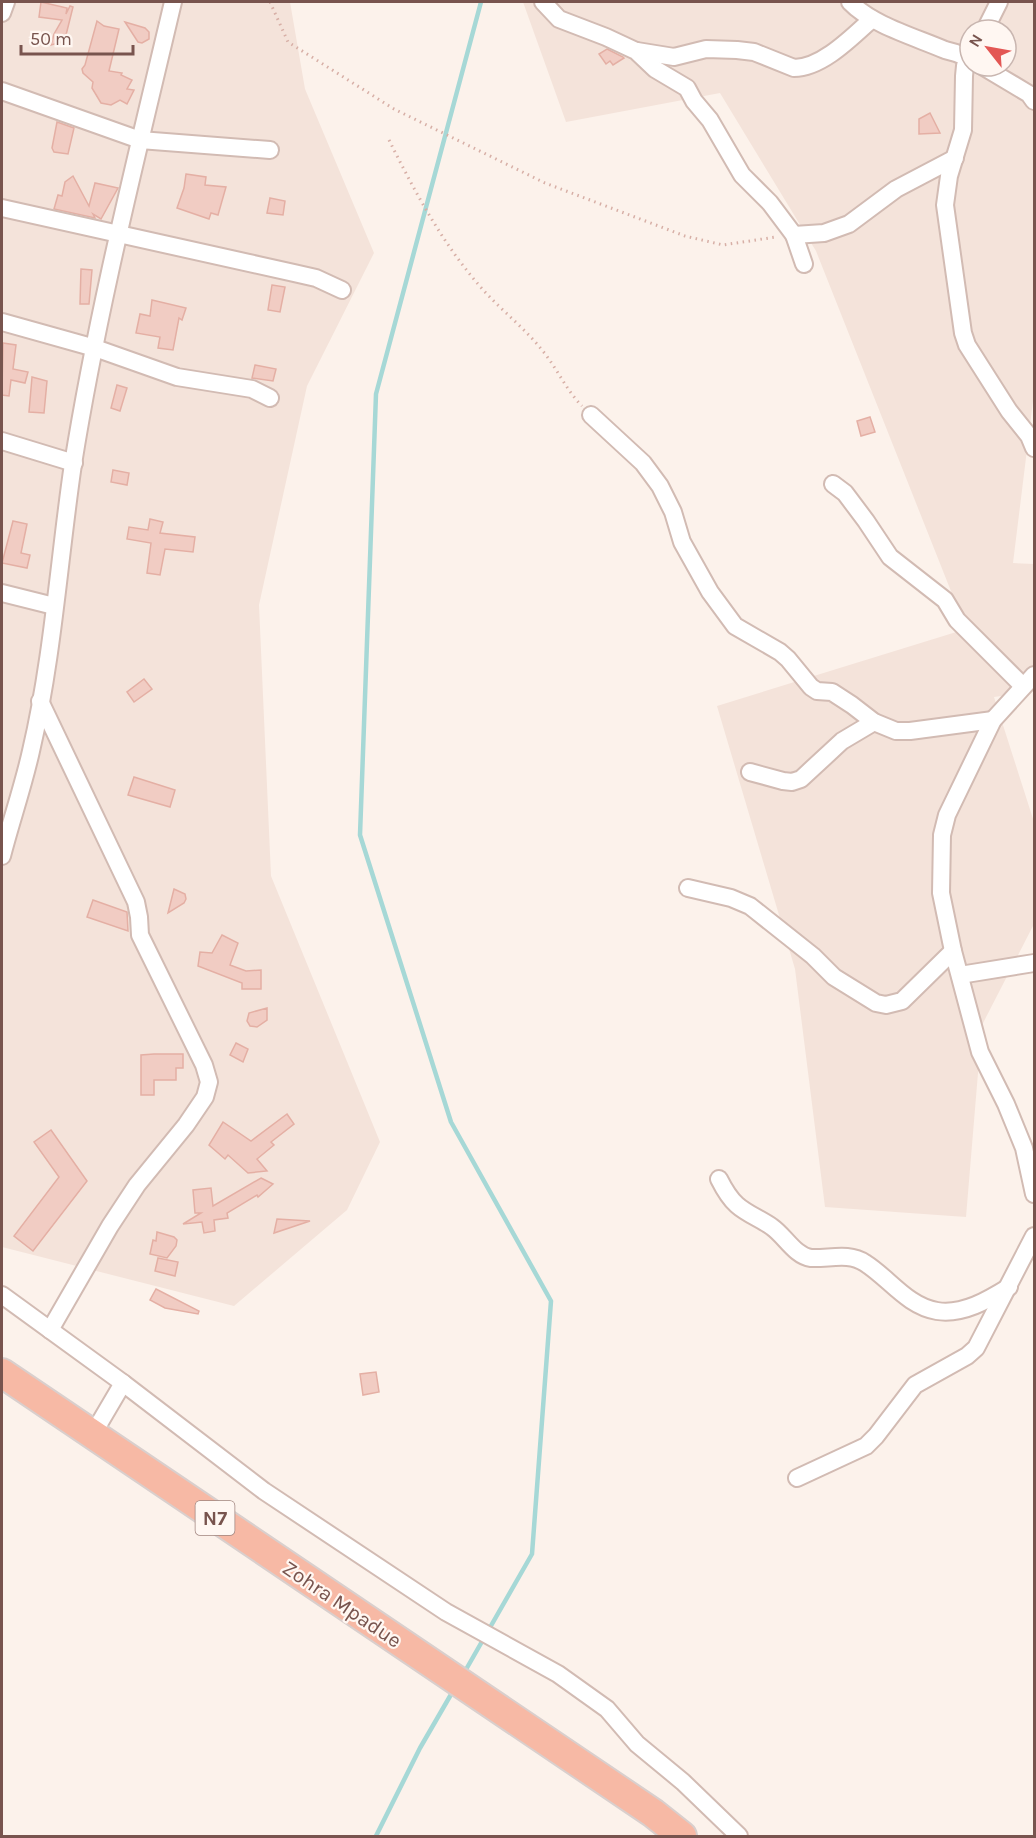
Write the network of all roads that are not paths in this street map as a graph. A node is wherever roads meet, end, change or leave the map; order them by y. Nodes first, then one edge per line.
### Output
1 (6, 2) edge
2 (173, 2) edge
3 (543, 2) edge
4 (850, 2) edge
5 (999, 2) edge
6 (2, 13) edge
7 (991, 18) edge
8 (872, 19) junction
9 (636, 51) junction
10 (958, 54) edge
11 (964, 78) edge
12 (1002, 78) edge
13 (2, 91) edge
14 (1035, 100) edge
15 (140, 140) junction
16 (270, 150) dead end
17 (955, 158) junction
18 (2, 208) edge
19 (118, 235) junction
20 (794, 235) junction
21 (804, 264) dead end
22 (342, 290) dead end
23 (2, 322) edge
24 (94, 348) junction
25 (270, 398) dead end
26 (591, 415) road end
27 (2, 441) edge
28 (1035, 448) edge
29 (74, 463) junction
30 (833, 484) dead end
31 (2, 593) edge
32 (54, 606) junction
33 (1029, 680) edge
34 (40, 701) junction
35 (993, 720) junction
36 (874, 722) junction
37 (750, 772) dead end
38 (2, 856) edge
39 (688, 888) dead end
40 (952, 951) junction
41 (1035, 963) edge
42 (960, 975) junction
43 (719, 1179) dead end
44 (1035, 1194) edge
45 (1035, 1236) edge
46 (1010, 1286) junction
47 (2, 1295) edge
48 (50, 1330) junction
49 (2, 1373) edge
50 (123, 1383) junction
51 (93, 1434) junction
52 (797, 1478) dead end
53 (682, 1836) edge
54 (739, 1836) edge

1 - 6 street
2 - 15 street
3 - 9 street
4 - 8 street
5 - 7 street
8 - 9 street
8 - 10 street
9 - 20 street
11 - 17 street
12 - 14 street
13 - 15 street
15 - 16 street
15 - 19 street
17 - 20 street
17 - 28 street
18 - 19 street
19 - 22 street
19 - 24 street
20 - 21 street
23 - 24 street
24 - 25 street
24 - 29 street
26 - 36 street
27 - 29 street
29 - 32 street
30 - 33 street
31 - 32 street
32 - 34 street
33 - 35 street
34 - 38 street
34 - 48 street
35 - 36 street
35 - 40 street
36 - 37 street
39 - 40 street
40 - 42 street
41 - 42 street
42 - 44 street
43 - 46 street
45 - 46 street
46 - 52 street
47 - 48 street
48 - 50 street
49 - 51 highway, Zohra Mpadue / N7
50 - 51 street
50 - 54 street
51 - 53 highway, Zohra Mpadue / N7

